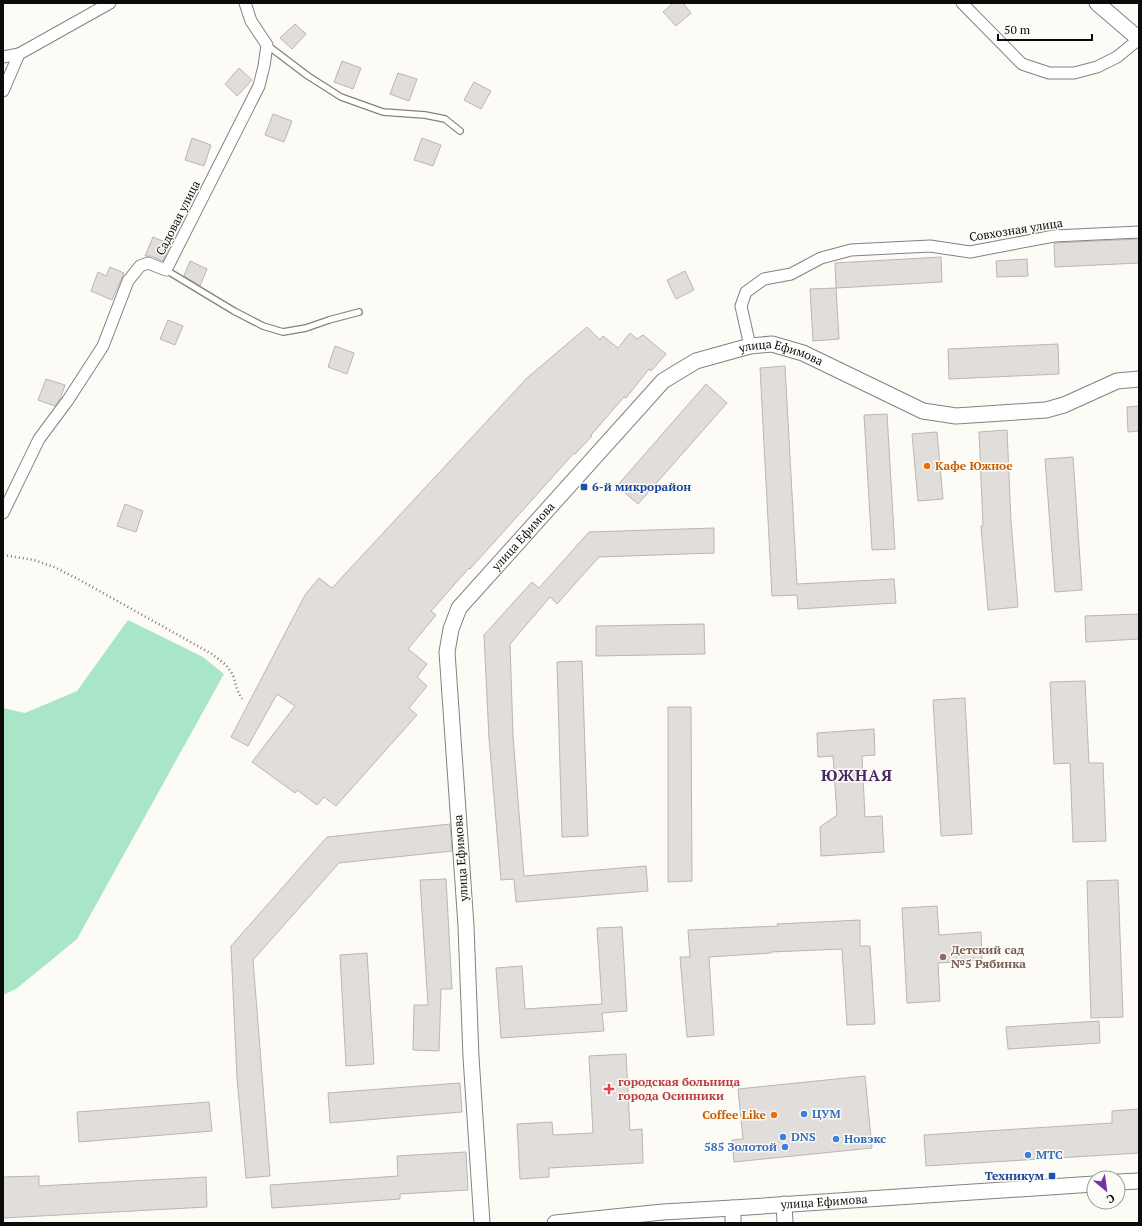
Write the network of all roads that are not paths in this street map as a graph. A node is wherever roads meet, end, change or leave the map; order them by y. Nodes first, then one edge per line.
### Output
1 (110, 3) edge
2 (245, 3) edge
3 (962, 3) edge
4 (1097, 3) edge
5 (1139, 39) edge
6 (266, 45) junction
7 (19, 54) junction
8 (3, 57) edge
9 (3, 91) edge
10 (460, 131) dead end
11 (1139, 232) edge
12 (166, 270) junction
13 (359, 312) dead end
14 (750, 346) junction
15 (1139, 380) edge
16 (3, 513) edge
17 (1139, 1181) edge
18 (1126, 1182) edge
19 (1086, 1185) edge
20 (784, 1204) junction
21 (733, 1216) edge
22 (482, 1223) edge
23 (555, 1223) edge
24 (785, 1223) edge

1 - 7 street
2 - 6 street
3 - 5 street
4 - 5 street
6 - 10 lane
6 - 12 street, Садовая улица
7 - 8 street
7 - 9 street
11 - 14 street, Совхозная улица
12 - 13 lane
12 - 16 street, Садовая улица
14 - 15 street, улица Ефимова
14 - 22 street, улица Ефимова
17 - 18 street
19 - 20 street, улица Ефимова
20 - 21 street, улица Ефимова
20 - 24 street
21 - 23 street, улица Ефимова

